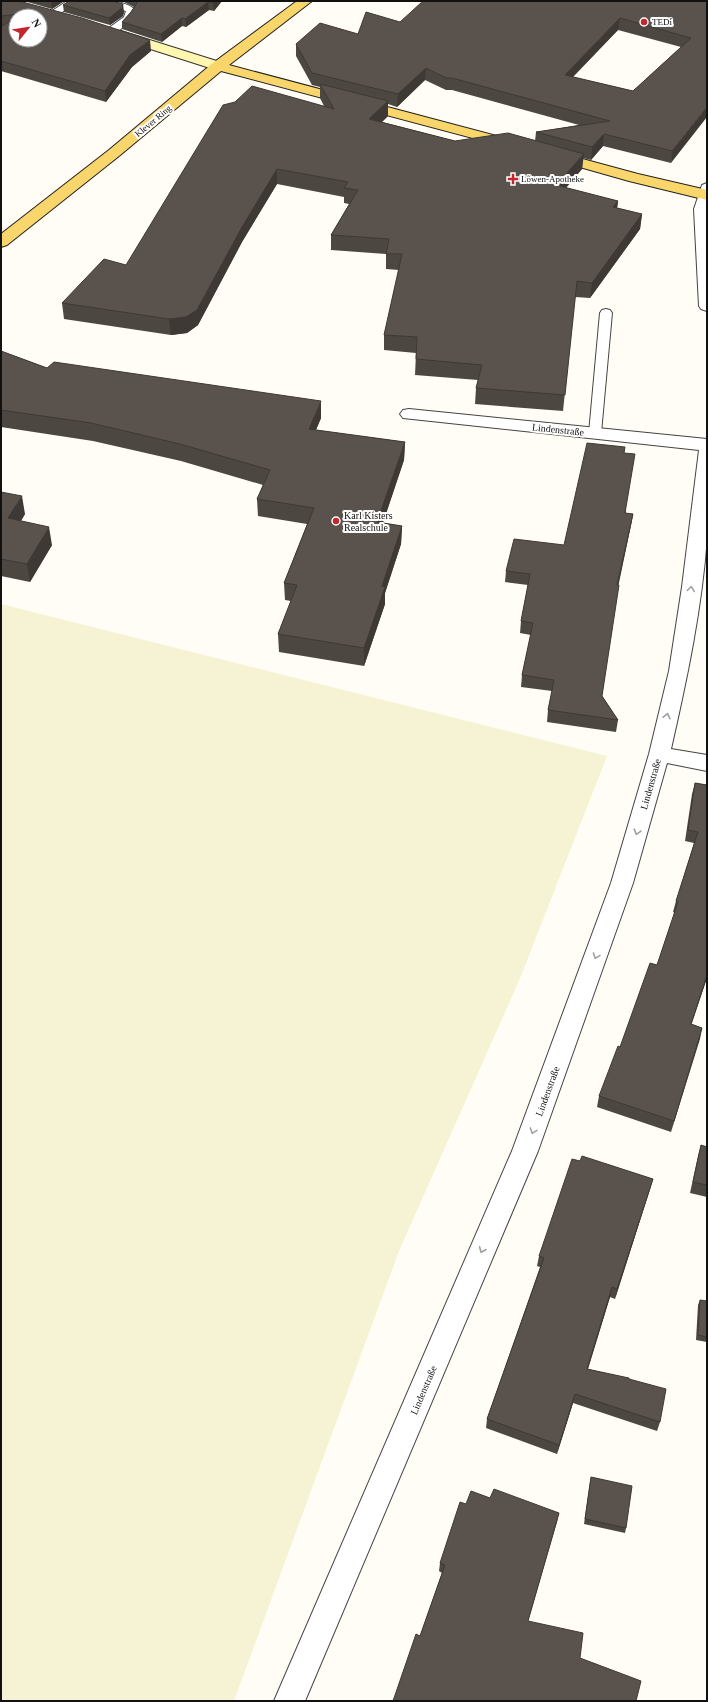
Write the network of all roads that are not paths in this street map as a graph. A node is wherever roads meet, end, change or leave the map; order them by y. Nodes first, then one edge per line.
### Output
1 (73, 1) edge
2 (102, 1) edge
3 (305, 1) edge
4 (48, 14) edge
5 (52, 15) junction
6 (66, 19) edge
7 (96, 27) edge
8 (109, 32) junction
9 (218, 66) junction
10 (706, 193) edge
11 (1, 242) edge
12 (707, 306) edge
13 (606, 313) dead end
14 (409, 414) dead end
15 (595, 433) junction
16 (707, 445) edge
17 (707, 451) edge
18 (659, 754) junction
19 (707, 763) edge
20 (289, 1701) edge

1 - 5 lane
2 - 8 lane
3 - 9 main road, Klever Ring
4 - 5 street
5 - 6 street
7 - 8 street
8 - 9 street
9 - 10 main road
9 - 11 main road, Klever Ring
10 - 12 street
13 - 15 lane
14 - 15 street, Lindenstraße
15 - 16 street, Lindenstraße
18 -> 17 street, Lindenstraße
18 - 19 street
18 -> 20 street, Lindenstraße

